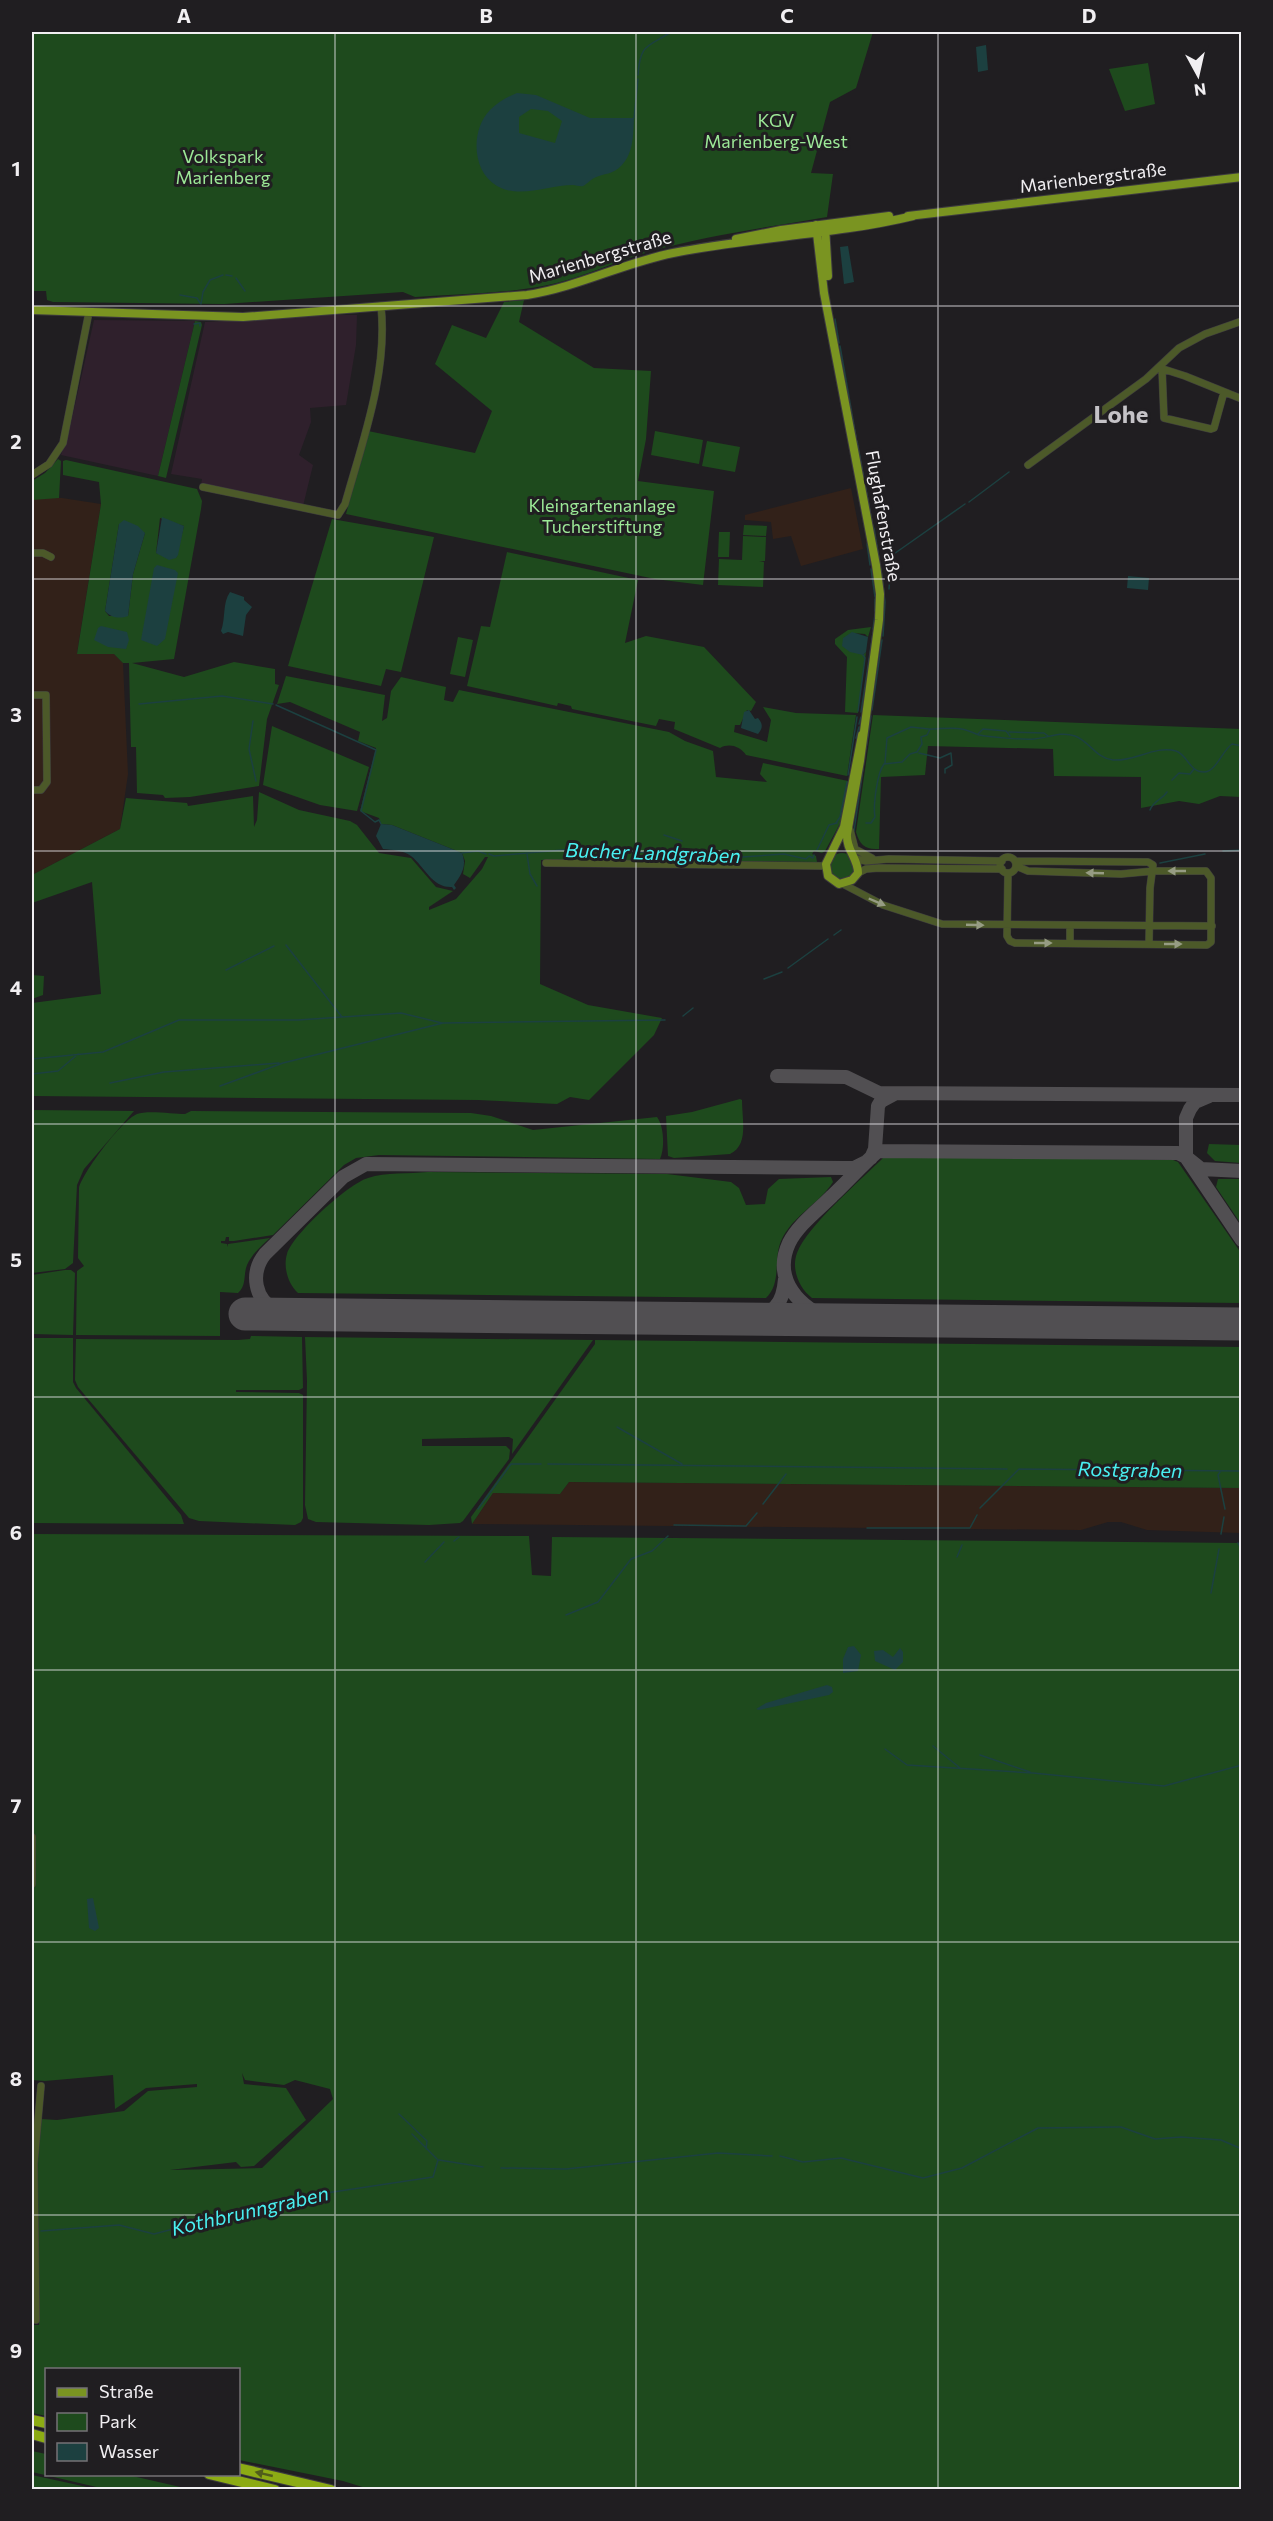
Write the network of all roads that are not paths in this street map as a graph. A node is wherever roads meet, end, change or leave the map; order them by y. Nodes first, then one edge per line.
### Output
1 (1242, 177) edge
2 (821, 228) junction
3 (381, 306) junction
4 (32, 310) edge
5 (89, 312) junction
6 (1242, 321) edge
7 (1160, 368) junction
8 (1224, 392) junction
9 (1242, 399) edge
10 (1028, 465) dead end
11 (32, 475) edge
12 (203, 487) dead end
13 (32, 553) edge
14 (51, 557) dead end
15 (32, 695) edge
16 (862, 735) junction
17 (32, 790) edge
18 (848, 823) junction
19 (853, 856) junction
20 (829, 857) junction
21 (878, 860) junction
22 (1002, 861) junction
23 (546, 863) dead end
24 (1015, 864) junction
25 (825, 866) junction
26 (1005, 871) junction
27 (1154, 871) junction
28 (858, 873) junction
29 (843, 884) junction
30 (1007, 926) junction
31 (1070, 926) junction
32 (1212, 926) junction
33 (1149, 927) junction
34 (1070, 943) junction
35 (1149, 944) junction
36 (32, 1841) edge
37 (32, 1884) edge
38 (41, 2086) dead end
39 (33, 2164) edge
40 (33, 2232) edge
41 (33, 2296) edge
42 (36, 2320) dead end
43 (240, 2468) edge
44 (213, 2476) edge
45 (275, 2490) edge
46 (331, 2490) edge

1 - 2 main road, Marienbergstraße
2 - 3 main road, Marienbergstraße
2 - 16 main road, Flughafenstraße
3 - 5 main road, Marienbergstraße
3 - 12 street
4 - 5 main road, Marienbergstraße
5 - 11 street
6 - 7 street
7 - 8 street
7 - 8 street
7 - 10 street
8 - 9 street
13 - 14 street
15 - 17 street
16 - 18 main road, Flughafenstraße
16 - 20 main road, Flughafenstraße
18 - 19 main road, Flughafenstraße
18 - 21 street, Flughafenstraße
19 - 20 main road
19 - 21 street
19 - 28 main road, Flughafenstraße
20 - 25 main road, Flughafenstraße
21 - 22 street
22 - 24 street
22 - 26 street
23 - 25 street
24 - 26 street
27 -> 24 street
24 - 27 street
25 - 29 main road
26 - 28 street
26 - 30 street
32 -> 27 street
27 - 33 street
28 - 29 main road
29 -> 30 street
30 - 31 street
30 -> 34 street
31 - 33 street
31 - 34 street
32 - 33 street
35 -> 32 street
33 - 35 street
34 - 35 street
36 - 37 street
38 - 39 street
39 - 40 street
40 - 41 street
41 - 42 street
46 -> 43 highway
44 - 45 highway

